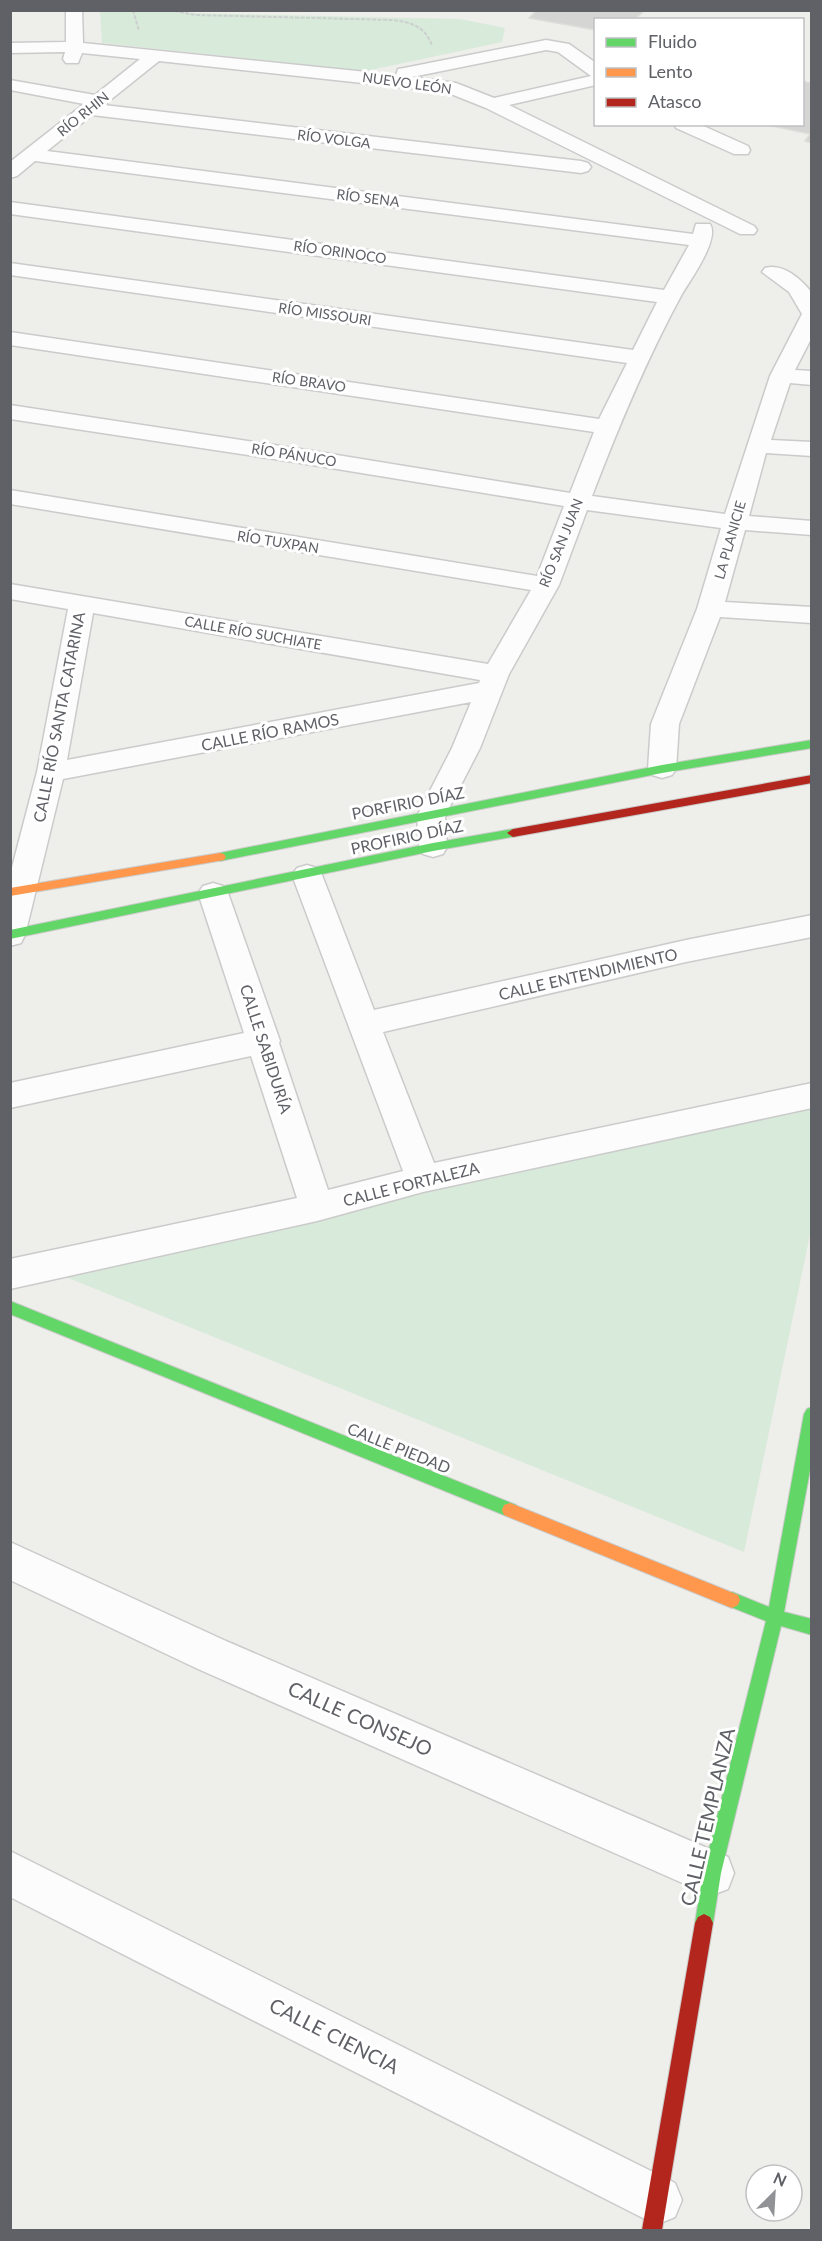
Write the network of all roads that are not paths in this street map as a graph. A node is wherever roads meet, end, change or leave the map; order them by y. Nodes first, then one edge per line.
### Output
1 (74, 10) edge
2 (10, 48) edge
3 (74, 53) junction
4 (155, 55) junction
5 (140, 68) junction
6 (594, 71) edge
7 (382, 78) junction
8 (594, 80) edge
9 (10, 85) edge
10 (492, 104) junction
11 (94, 105) junction
12 (687, 126) edge
13 (741, 150) dead end
14 (34, 155) junction
15 (581, 167) junction
16 (10, 172) edge
17 (10, 208) edge
18 (708, 228) junction
19 (747, 230) dead end
20 (10, 269) edge
21 (772, 272) dead end
22 (670, 297) junction
23 (812, 314) edge
24 (10, 338) edge
25 (640, 358) junction
26 (781, 376) junction
27 (812, 378) edge
28 (10, 412) edge
29 (608, 427) junction
30 (757, 446) junction
31 (812, 449) edge
32 (10, 497) edge
33 (578, 502) junction
34 (734, 524) junction
35 (812, 528) edge
36 (546, 585) junction
37 (10, 591) edge
38 (82, 603) junction
39 (710, 609) junction
40 (812, 615) edge
41 (492, 682) junction
42 (812, 744) edge
43 (662, 769) junction
44 (51, 772) junction
45 (812, 779) edge
46 (431, 816) junction
47 (433, 846) junction
48 (307, 875) junction
49 (16, 891) edge
50 (213, 893) junction
51 (812, 926) edge
52 (10, 935) edge
53 (365, 1024) junction
54 (264, 1041) junction
55 (812, 1095) edge
56 (10, 1096) edge
57 (423, 1179) junction
58 (317, 1207) junction
59 (10, 1274) edge
60 (10, 1307) edge
61 (812, 1414) edge
62 (10, 1560) edge
63 (775, 1617) junction
64 (812, 1627) edge
65 (10, 1873) edge
66 (712, 1873) junction
67 (655, 2215) edge

1 - 3 street
2 - 3 street, NUEVO LEÓN
3 - 4 street, NUEVO LEÓN
3 - 5 street, NUEVO LEÓN
4 - 5 street, RÍO RHIN
4 - 7 street, NUEVO LEÓN
5 - 11 street, RÍO RHIN
5 - 15 street, NUEVO LEÓN
6 - 7 street
7 - 10 street, NUEVO LEÓN
8 - 10 street
9 - 11 street, RÍO VOLGA
10 - 18 street, NUEVO LEÓN
11 - 14 street, RÍO RHIN
11 - 15 street, RÍO VOLGA
12 - 13 street
14 - 16 street, RÍO RHIN
14 - 18 street, RÍO SENA
15 - 18 street, NUEVO LEÓN
17 - 22 street, RÍO ORINOCO
18 - 19 street, NUEVO LEÓN
18 - 22 street, RÍO SAN JUAN
20 - 25 street, RÍO MISSOURI
21 - 23 street, LA PLANICIE
22 - 25 street, RÍO SAN JUAN
23 - 26 street, LA PLANICIE
24 - 29 street, RÍO BRAVO
25 - 29 street, RÍO SAN JUAN
26 - 27 street
26 - 30 street, LA PLANICIE
28 - 33 street, RÍO PÁNUCO
29 - 33 street, RÍO SAN JUAN
30 - 31 street
30 - 34 street, LA PLANICIE
32 - 36 street, RÍO TUXPAN
33 - 34 street, RÍO PÁNUCO
33 - 36 street, RÍO SAN JUAN
34 - 35 street, RÍO PÁNUCO
34 - 39 street, LA PLANICIE
36 - 41 street, RÍO SAN JUAN
37 - 38 street, CALLE RÍO SUCHIATE
38 - 41 street, CALLE RÍO SUCHIATE
38 - 44 street, CALLE RÍO SANTA CATARINA
39 - 40 street
39 - 43 street, LA PLANICIE
41 - 44 street, CALLE RÍO RAMOS
41 - 46 street, RÍO SAN JUAN
42 - 43 street, PORFIRIO DÍAZ
43 - 46 street, PORFIRIO DÍAZ
44 - 49 street, CALLE RÍO SANTA CATARINA
45 - 47 street, PROFIRIO DÍAZ
46 - 47 street
46 - 49 street, PORFIRIO DÍAZ
47 - 48 street, PROFIRIO DÍAZ
48 - 50 street, PROFIRIO DÍAZ
48 - 53 street
49 - 52 street, CALLE RÍO SANTA CATARINA
50 - 52 street, PROFIRIO DÍAZ
50 - 54 street, CALLE SABIDURÍA
51 - 53 street, CALLE ENTENDIMIENTO
53 - 57 street
54 - 56 street
54 - 58 street, CALLE SABIDURÍA
55 - 57 street, CALLE FORTALEZA
57 - 58 street, CALLE FORTALEZA
58 - 59 street, CALLE FORTALEZA
60 - 63 street, CALLE PIEDAD
61 - 63 street, CALLE TEMPLANZA
62 - 66 street, CALLE CONSEJO
63 - 64 street, CALLE PIEDAD
63 - 66 street, CALLE TEMPLANZA
65 - 67 street, CALLE CIENCIA
66 - 67 street, CALLE TEMPLANZA

